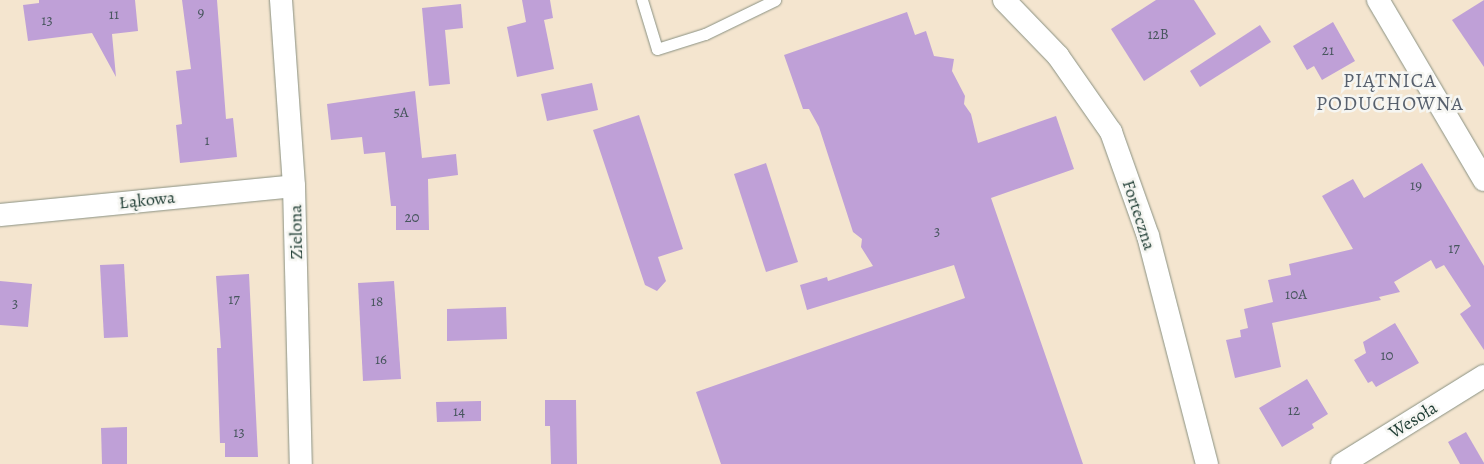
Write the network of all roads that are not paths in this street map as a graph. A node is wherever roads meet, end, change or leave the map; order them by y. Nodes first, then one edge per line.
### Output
1 (281, 0) edge
2 (642, 0) edge
3 (775, 0) edge
4 (1004, 0) edge
5 (1378, 0) edge
6 (1484, 180) edge
7 (294, 186) junction
8 (0, 215) edge
9 (1484, 376) edge
10 (301, 464) edge
11 (1207, 464) edge
12 (1342, 464) edge

1 - 7 street, Zielona
2 - 3 lane
4 - 11 street, Forteczna
5 - 6 street
7 - 8 street, Łąkowa
7 - 10 street, Zielona
9 - 12 street, Wesoła

